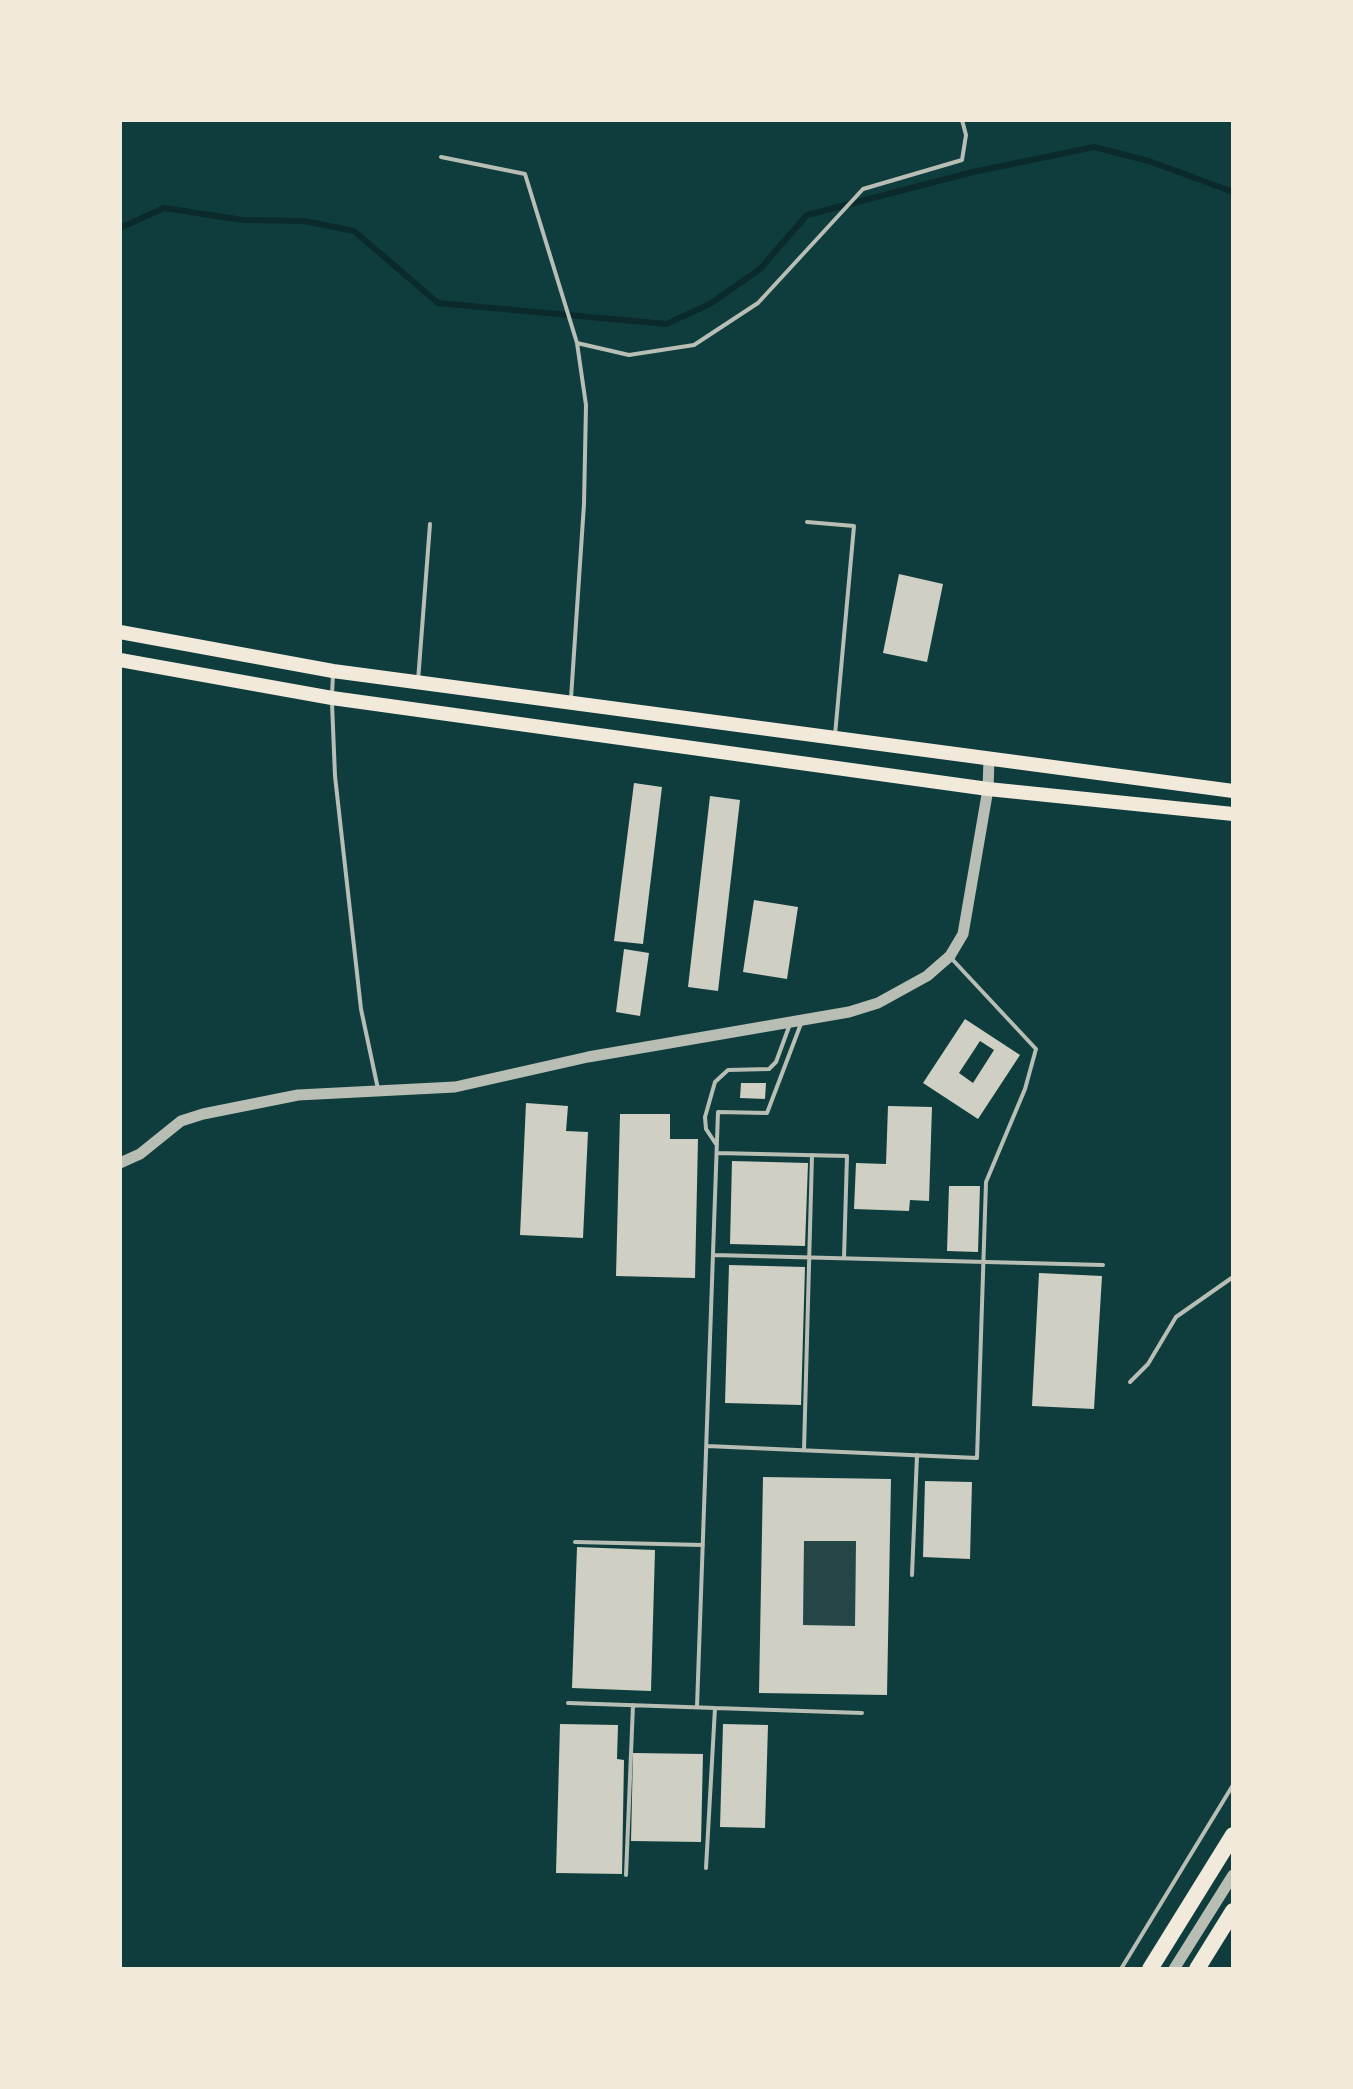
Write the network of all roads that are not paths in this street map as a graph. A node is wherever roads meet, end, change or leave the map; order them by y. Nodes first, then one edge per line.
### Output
1 (962, 120) edge
2 (441, 157) dead end
3 (577, 343) junction
4 (807, 522) dead end
5 (430, 524) dead end
6 (120, 632) edge
7 (120, 660) edge
8 (333, 671) junction
9 (418, 683) junction
10 (332, 698) junction
11 (571, 701) junction
12 (835, 738) junction
13 (989, 759) junction
14 (988, 789) junction
15 (1233, 791) edge
16 (1233, 814) edge
17 (950, 956) junction
18 (797, 1020) junction
19 (378, 1089) junction
20 (717, 1146) junction
21 (717, 1153) junction
22 (812, 1155) junction
23 (120, 1163) edge
24 (714, 1255) junction
25 (810, 1258) junction
26 (844, 1258) junction
27 (984, 1262) junction
28 (1103, 1265) dead end
29 (1233, 1277) edge
30 (1130, 1382) dead end
31 (707, 1446) junction
32 (804, 1450) junction
33 (917, 1455) junction
34 (575, 1542) dead end
35 (703, 1545) junction
36 (912, 1575) dead end
37 (568, 1703) dead end
38 (633, 1705) junction
39 (697, 1707) junction
40 (715, 1708) junction
41 (862, 1713) dead end
42 (1233, 1785) edge
43 (1233, 1835) edge
44 (706, 1868) dead end
45 (626, 1875) dead end
46 (1233, 1875) edge
47 (1233, 1911) edge
48 (1121, 1969) edge
49 (1150, 1969) edge
50 (1174, 1969) edge
51 (1197, 1969) edge

1 - 3 lane
2 - 3 lane
3 - 11 lane
4 - 12 lane
5 - 9 lane
6 - 8 main road
7 - 10 main road
8 - 9 main road
8 - 10 lane
9 - 11 main road
10 - 14 main road
10 - 19 lane
11 - 12 main road
12 - 13 main road
13 - 14 street
13 - 15 main road
14 - 16 main road
14 - 17 street
17 - 18 street
17 - 27 lane
18 - 19 street
18 - 20 lane
18 - 20 lane
19 - 23 street
20 - 21 lane
21 - 22 lane
21 - 24 lane
22 - 25 lane
22 - 26 lane
24 - 25 lane
24 - 31 lane
25 - 26 lane
25 - 32 lane
26 - 27 lane
27 - 28 lane
27 - 33 lane
29 - 30 lane
31 - 32 lane
31 - 35 lane
32 - 33 lane
33 - 36 lane
34 - 35 lane
35 - 39 lane
37 - 38 lane
38 - 39 lane
38 - 45 lane
39 - 40 lane
40 - 41 lane
40 - 44 lane
42 - 48 lane
43 - 49 highway
46 - 50 street
47 - 51 highway

